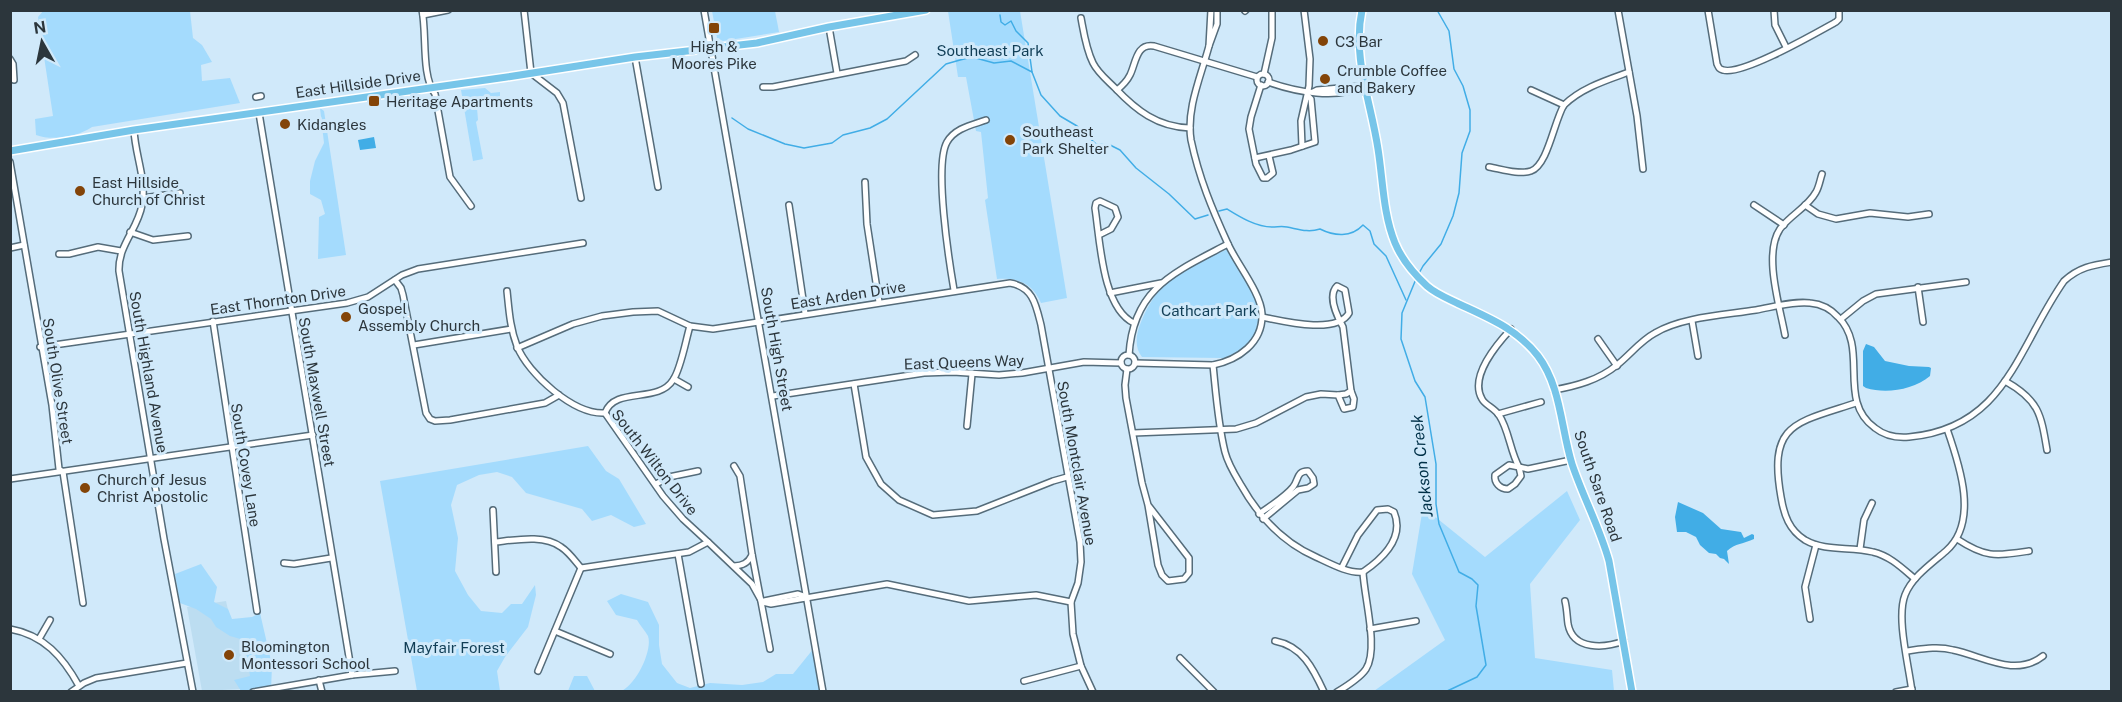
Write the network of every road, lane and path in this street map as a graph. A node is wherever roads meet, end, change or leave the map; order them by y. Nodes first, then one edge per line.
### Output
1 (448, 10) edge
2 (524, 10) edge
3 (704, 10) edge
4 (926, 10) edge
5 (1211, 10) edge
6 (1217, 10) edge
7 (1272, 10) edge
8 (1304, 10) edge
9 (1362, 10) edge
10 (1618, 10) edge
11 (1708, 10) edge
12 (1774, 10) edge
13 (1839, 10) edge
14 (422, 13) edge
15 (1082, 18) dead end
16 (829, 27) junction
17 (1209, 46) junction
18 (710, 47) junction
19 (1786, 47) junction
20 (915, 55) dead end
21 (635, 57) junction
22 (10, 59) edge
23 (1205, 62) junction
24 (1629, 72) junction
25 (531, 73) junction
26 (837, 73) junction
27 (1264, 74) junction
28 (1257, 77) junction
29 (14, 80) dead end
30 (1268, 82) junction
31 (1261, 85) junction
32 (1365, 86) junction
33 (763, 87) dead end
34 (431, 88) junction
35 (1117, 90) junction
36 (1531, 90) dead end
37 (1310, 93) junction
38 (1564, 105) junction
39 (259, 112) junction
40 (986, 120) dead end
41 (1301, 121) junction
42 (1314, 121) junction
43 (1190, 128) junction
44 (134, 130) junction
45 (1302, 146) junction
46 (10, 151) edge
47 (1269, 156) junction
48 (1256, 158) junction
49 (10, 162) edge
50 (1489, 167) dead end
51 (1643, 169) dead end
52 (1822, 174) dead end
53 (865, 182) dead end
54 (658, 187) dead end
55 (180, 193) dead end
56 (143, 198) junction
57 (581, 198) dead end
58 (789, 205) dead end
59 (1754, 205) dead end
60 (1805, 205) junction
61 (471, 206) dead end
62 (1929, 214) dead end
63 (1784, 225) junction
64 (130, 232) junction
65 (1099, 235) junction
66 (188, 236) dead end
67 (583, 243) dead end
68 (1228, 244) junction
69 (24, 245) junction
70 (10, 249) edge
71 (122, 251) junction
72 (59, 254) dead end
73 (2112, 262) edge
74 (395, 280) junction
75 (1012, 282) joint
76 (1966, 282) dead end
77 (1161, 283) junction
78 (1140, 287) junction
79 (1918, 287) junction
80 (954, 290) junction
81 (507, 291) dead end
82 (1110, 292) junction
83 (1150, 295) junction
84 (879, 302) junction
85 (1780, 306) junction
86 (291, 310) junction
87 (806, 313) junction
88 (1262, 317) junction
89 (1841, 319) junction
90 (213, 321) junction
91 (760, 321) junction
92 (1340, 321) junction
93 (1692, 321) junction
94 (1923, 322) dead end
95 (1134, 324) junction
96 (690, 326) junction
97 (511, 329) junction
98 (1511, 329) junction
99 (130, 333) junction
100 (1785, 335) dead end
101 (1598, 339) dead end
102 (414, 345) junction
103 (40, 347) junction
104 (517, 348) junction
105 (1128, 355) junction
106 (1698, 356) dead end
107 (1121, 363) junction
108 (1136, 363) junction
109 (1213, 365) junction
110 (1617, 366) junction
111 (1048, 369) junction
112 (1127, 369) junction
113 (972, 374) junction
114 (674, 380) junction
115 (2005, 381) junction
116 (854, 384) junction
117 (688, 387) dead end
118 (1554, 390) junction
119 (1351, 391) junction
120 (559, 395) junction
121 (1338, 395) junction
122 (773, 396) junction
123 (1541, 402) dead end
124 (1856, 403) junction
125 (605, 413) junction
126 (1498, 414) junction
127 (967, 426) dead end
128 (1947, 429) junction
129 (1221, 431) junction
130 (1133, 433) junction
131 (313, 435) junction
132 (231, 447) junction
133 (2047, 450) dead end
134 (151, 459) junction
135 (1571, 460) junction
136 (734, 466) dead end
137 (1519, 467) junction
138 (698, 471) dead end
139 (63, 472) junction
140 (1067, 477) junction
141 (10, 479) edge
142 (1296, 483) junction
143 (656, 484) junction
144 (1301, 489) junction
145 (1285, 497) junction
146 (1872, 503) dead end
147 (1148, 505) junction
148 (493, 510) dead end
149 (1261, 516) junction
150 (1167, 530) junction
151 (1153, 535) junction
152 (1957, 539) junction
153 (495, 542) junction
154 (708, 542) junction
155 (1816, 545) junction
156 (1860, 549) junction
157 (2029, 551) dead end
158 (678, 554) junction
159 (752, 554) junction
160 (331, 558) junction
161 (284, 563) dead end
162 (734, 566) junction
163 (1342, 567) junction
164 (581, 568) junction
165 (496, 572) dead end
166 (1360, 573) junction
167 (1915, 579) junction
168 (807, 597) junction
169 (1565, 601) dead end
170 (762, 602) junction
171 (1071, 602) junction
172 (83, 603) dead end
173 (257, 611) dead end
174 (1810, 619) dead end
175 (50, 620) dead end
176 (1416, 621) dead end
177 (10, 629) edge
178 (1370, 629) junction
179 (555, 631) junction
180 (39, 639) junction
181 (1624, 640) junction
182 (1275, 641) dead end
183 (770, 649) dead end
184 (1907, 651) junction
185 (609, 654) dead end
186 (2043, 656) dead end
187 (1180, 658) dead end
188 (187, 663) junction
189 (1081, 666) junction
190 (538, 671) dead end
191 (395, 672) dead end
192 (352, 675) junction
193 (319, 680) junction
194 (1024, 681) dead end
195 (701, 684) dead end
196 (79, 686) junction
197 (1912, 690) edge
198 (71, 692) edge
199 (193, 692) edge
200 (254, 692) edge
201 (322, 692) edge
202 (823, 692) edge
203 (1093, 692) edge
204 (1214, 692) edge
205 (1324, 692) edge
206 (1337, 692) edge
207 (1632, 692) edge
208 (1896, 692) edge

1 - 14 street
2 - 25 street
3 - 18 street, South High Street
4 - 16 main road, East Hillside Drive
5 - 17 street
6 - 17 street
7 - 27 street
8 - 37 street
9 - 32 main road, South Sare Road
10 - 24 street
11 - 19 street
12 - 19 street
13 - 19 street
14 - 34 street
15 - 35 street
16 - 18 main road, East Hillside Drive
16 - 26 street
17 - 23 street
18 - 21 main road, East Hillside Drive
18 - 91 street, South High Street
20 - 26 street
21 - 25 main road, East Hillside Drive
21 - 54 street
22 - 29 street
23 - 28 street
23 - 35 street
23 - 43 street
24 - 38 street
24 - 51 street
25 - 34 main road, East Hillside Drive
25 - 57 street
26 - 33 street
27 - 28 street
27 - 30 street
28 - 31 street
30 - 31 street
30 - 37 street
31 - 48 street
32 - 37 street
32 - 98 main road, South Sare Road
34 - 39 main road, East Hillside Drive
34 - 61 street
35 - 43 street
36 - 38 street
37 - 41 street
37 - 42 street
38 - 50 street
39 - 44 main road, East Hillside Drive
39 - 86 street, South Maxwell Street
40 - 80 street
41 - 42 street
41 - 45 street
42 - 45 street
43 - 68 street
44 - 46 main road, East Hillside Drive
44 - 56 street, South Highland Avenue
45 - 47 street
47 - 48 street
47 - 48 street
49 - 69 street, South Olive Street
52 - 60 street
53 - 84 street
55 - 56 street
56 - 64 street, South Highland Avenue
58 - 87 street
59 - 63 street
60 - 62 street
60 - 63 street
63 - 85 street
64 - 66 street
64 - 71 street, South Highland Avenue
65 - 65 street
65 - 82 street
67 - 74 street, East Thornton Drive
68 - 77 street
68 - 88 street
69 - 70 street
69 - 103 street, South Olive Street
71 - 72 street
71 - 99 street, South Highland Avenue
73 - 115 street
74 - 86 street, East Thornton Drive
74 - 102 street
75 - 80 street, East Arden Drive
75 - 111 street, South Montclair Avenue
76 - 79 street
77 - 78 street
77 - 83 street
78 - 82 street
78 - 83 street
79 - 89 street
79 - 94 street
80 - 84 street, East Arden Drive
81 - 97 street, South Wilton Drive
82 - 95 street
83 - 95 street
84 - 87 street, East Arden Drive
85 - 89 street
85 - 93 street
85 - 100 street
86 - 90 street, East Thornton Drive
86 - 131 street, South Maxwell Street
87 - 91 street, East Arden Drive
88 - 92 street
88 - 109 street
89 - 124 street
90 - 99 street, East Thornton Drive
90 - 132 street, South Covey Lane
91 - 96 street, East Arden Drive
91 - 122 street, South High Street
92 - 92 street
92 - 119 street
93 - 106 street
93 - 110 street
95 - 105 street
96 - 104 street, East Arden Drive
96 - 114 street
97 - 102 street
97 - 104 street, South Wilton Drive
98 - 118 main road, South Sare Road
98 - 126 street
99 - 103 street, East Thornton Drive
99 - 134 street, South Highland Avenue
101 - 110 street
102 - 120 street
103 - 139 street, South Olive Street
104 - 120 street, South Wilton Drive
105 - 107 street
105 - 108 street
107 - 111 street, East Queens Way
107 - 112 street
108 - 109 street
108 - 112 street
109 - 129 street
110 - 118 street
111 - 113 street, East Queens Way
111 - 140 street, South Montclair Avenue
112 - 130 street
113 - 116 street, East Queens Way
113 - 127 street
114 - 117 street
114 - 125 street
115 - 128 street
115 - 133 street
116 - 122 street, East Queens Way
116 - 140 street
118 - 135 main road, South Sare Road
119 - 121 street
119 - 121 street
120 - 125 street, South Wilton Drive
121 - 129 street
122 - 168 street, South High Street
123 - 126 street
124 - 128 street
124 - 155 street
125 - 143 street, South Wilton Drive
126 - 137 street
128 - 152 street
129 - 130 street
129 - 149 street
130 - 147 street
131 - 132 street
131 - 160 street, South Maxwell Street
132 - 134 street
132 - 173 street, South Covey Lane
134 - 139 street
134 - 188 street, South Highland Avenue
135 - 137 street
135 - 181 main road, South Sare Road
136 - 159 street
137 - 137 street
138 - 143 street
139 - 141 street
139 - 172 street, South Olive Street
140 - 171 street, South Montclair Avenue
142 - 144 street
142 - 144 street
142 - 145 street
143 - 154 street, South Wilton Drive
144 - 145 street
145 - 149 street
146 - 156 street
147 - 150 street
147 - 151 street
148 - 153 street
149 - 163 street
150 - 151 street
150 - 151 street
152 - 157 street
152 - 167 street
153 - 164 street
153 - 165 street
154 - 158 street
154 - 162 street, South Wilton Drive
155 - 156 street
155 - 174 street
156 - 167 street
158 - 164 street
158 - 195 street
159 - 162 street
159 - 170 street
160 - 161 street
160 - 192 street, South Maxwell Street
162 - 170 street, South Wilton Drive
163 - 166 street
163 - 166 street
164 - 179 street
166 - 178 street
167 - 184 street
168 - 170 street
168 - 171 street
168 - 202 street, South High Street
169 - 181 street
170 - 183 street
171 - 189 street, South Montclair Avenue
175 - 180 street
176 - 178 street
177 - 180 street
178 - 206 street
179 - 185 street
179 - 190 street
180 - 196 street
181 - 207 main road, South Sare Road
182 - 205 street
184 - 186 street
184 - 197 street
187 - 204 street
188 - 196 street
188 - 199 street, South Highland Avenue
189 - 194 street
189 - 203 street, South Montclair Avenue
191 - 192 street
192 - 193 street
193 - 200 street
193 - 201 street
196 - 198 street
197 - 208 street

